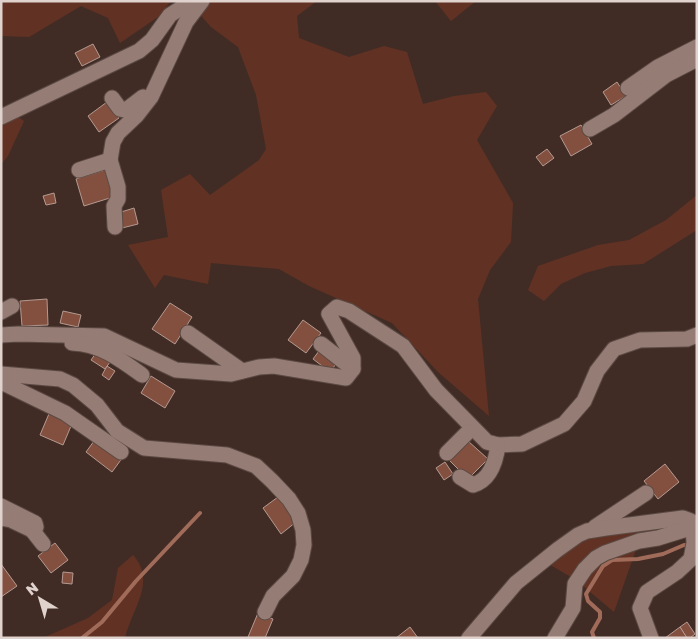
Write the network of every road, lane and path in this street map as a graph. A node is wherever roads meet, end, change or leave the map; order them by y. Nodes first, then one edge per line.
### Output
1 (201, 1) edge
2 (697, 47) edge
3 (697, 58) edge
4 (628, 88) dead end
5 (155, 89) junction
6 (112, 98) dead end
7 (1, 116) edge
8 (590, 128) dead end
9 (110, 160) junction
10 (79, 170) dead end
11 (115, 227) dead end
12 (188, 333) dead end
13 (18, 334) junction
14 (697, 335) edge
15 (1, 336) edge
16 (321, 344) dead end
17 (354, 369) junction
18 (242, 371) junction
19 (1, 374) edge
20 (142, 375) dead end
21 (1, 382) edge
22 (436, 390) junction
23 (467, 433) junction
24 (492, 448) junction
25 (121, 452) dead end
26 (447, 453) dead end
27 (228, 455) junction
28 (460, 477) dead end
29 (646, 493) dead end
30 (274, 495) dead end
31 (1, 506) edge
32 (6, 519) edge
33 (695, 526) edge
34 (32, 530) junction
35 (587, 531) junction
36 (43, 544) dead end
37 (265, 612) dead end
38 (470, 638) edge
39 (555, 638) edge
40 (651, 638) edge

1 - 5 street
1 - 7 street
2 - 4 street
3 - 8 street
5 - 6 street
5 - 9 street
9 - 10 street
9 - 11 street
12 - 18 street
13 - 15 street
13 - 18 street
13 - 20 street
14 - 24 street
16 - 17 street
17 - 18 street
17 - 22 street
19 - 27 street
21 - 25 street
22 - 23 street
22 - 24 street
23 - 24 street
23 - 26 street
24 - 28 street
27 - 30 street
27 - 37 street
29 - 35 street
31 - 34 street
32 - 34 street
33 - 35 street
33 - 39 street
33 - 40 street
34 - 36 street
35 - 38 street

